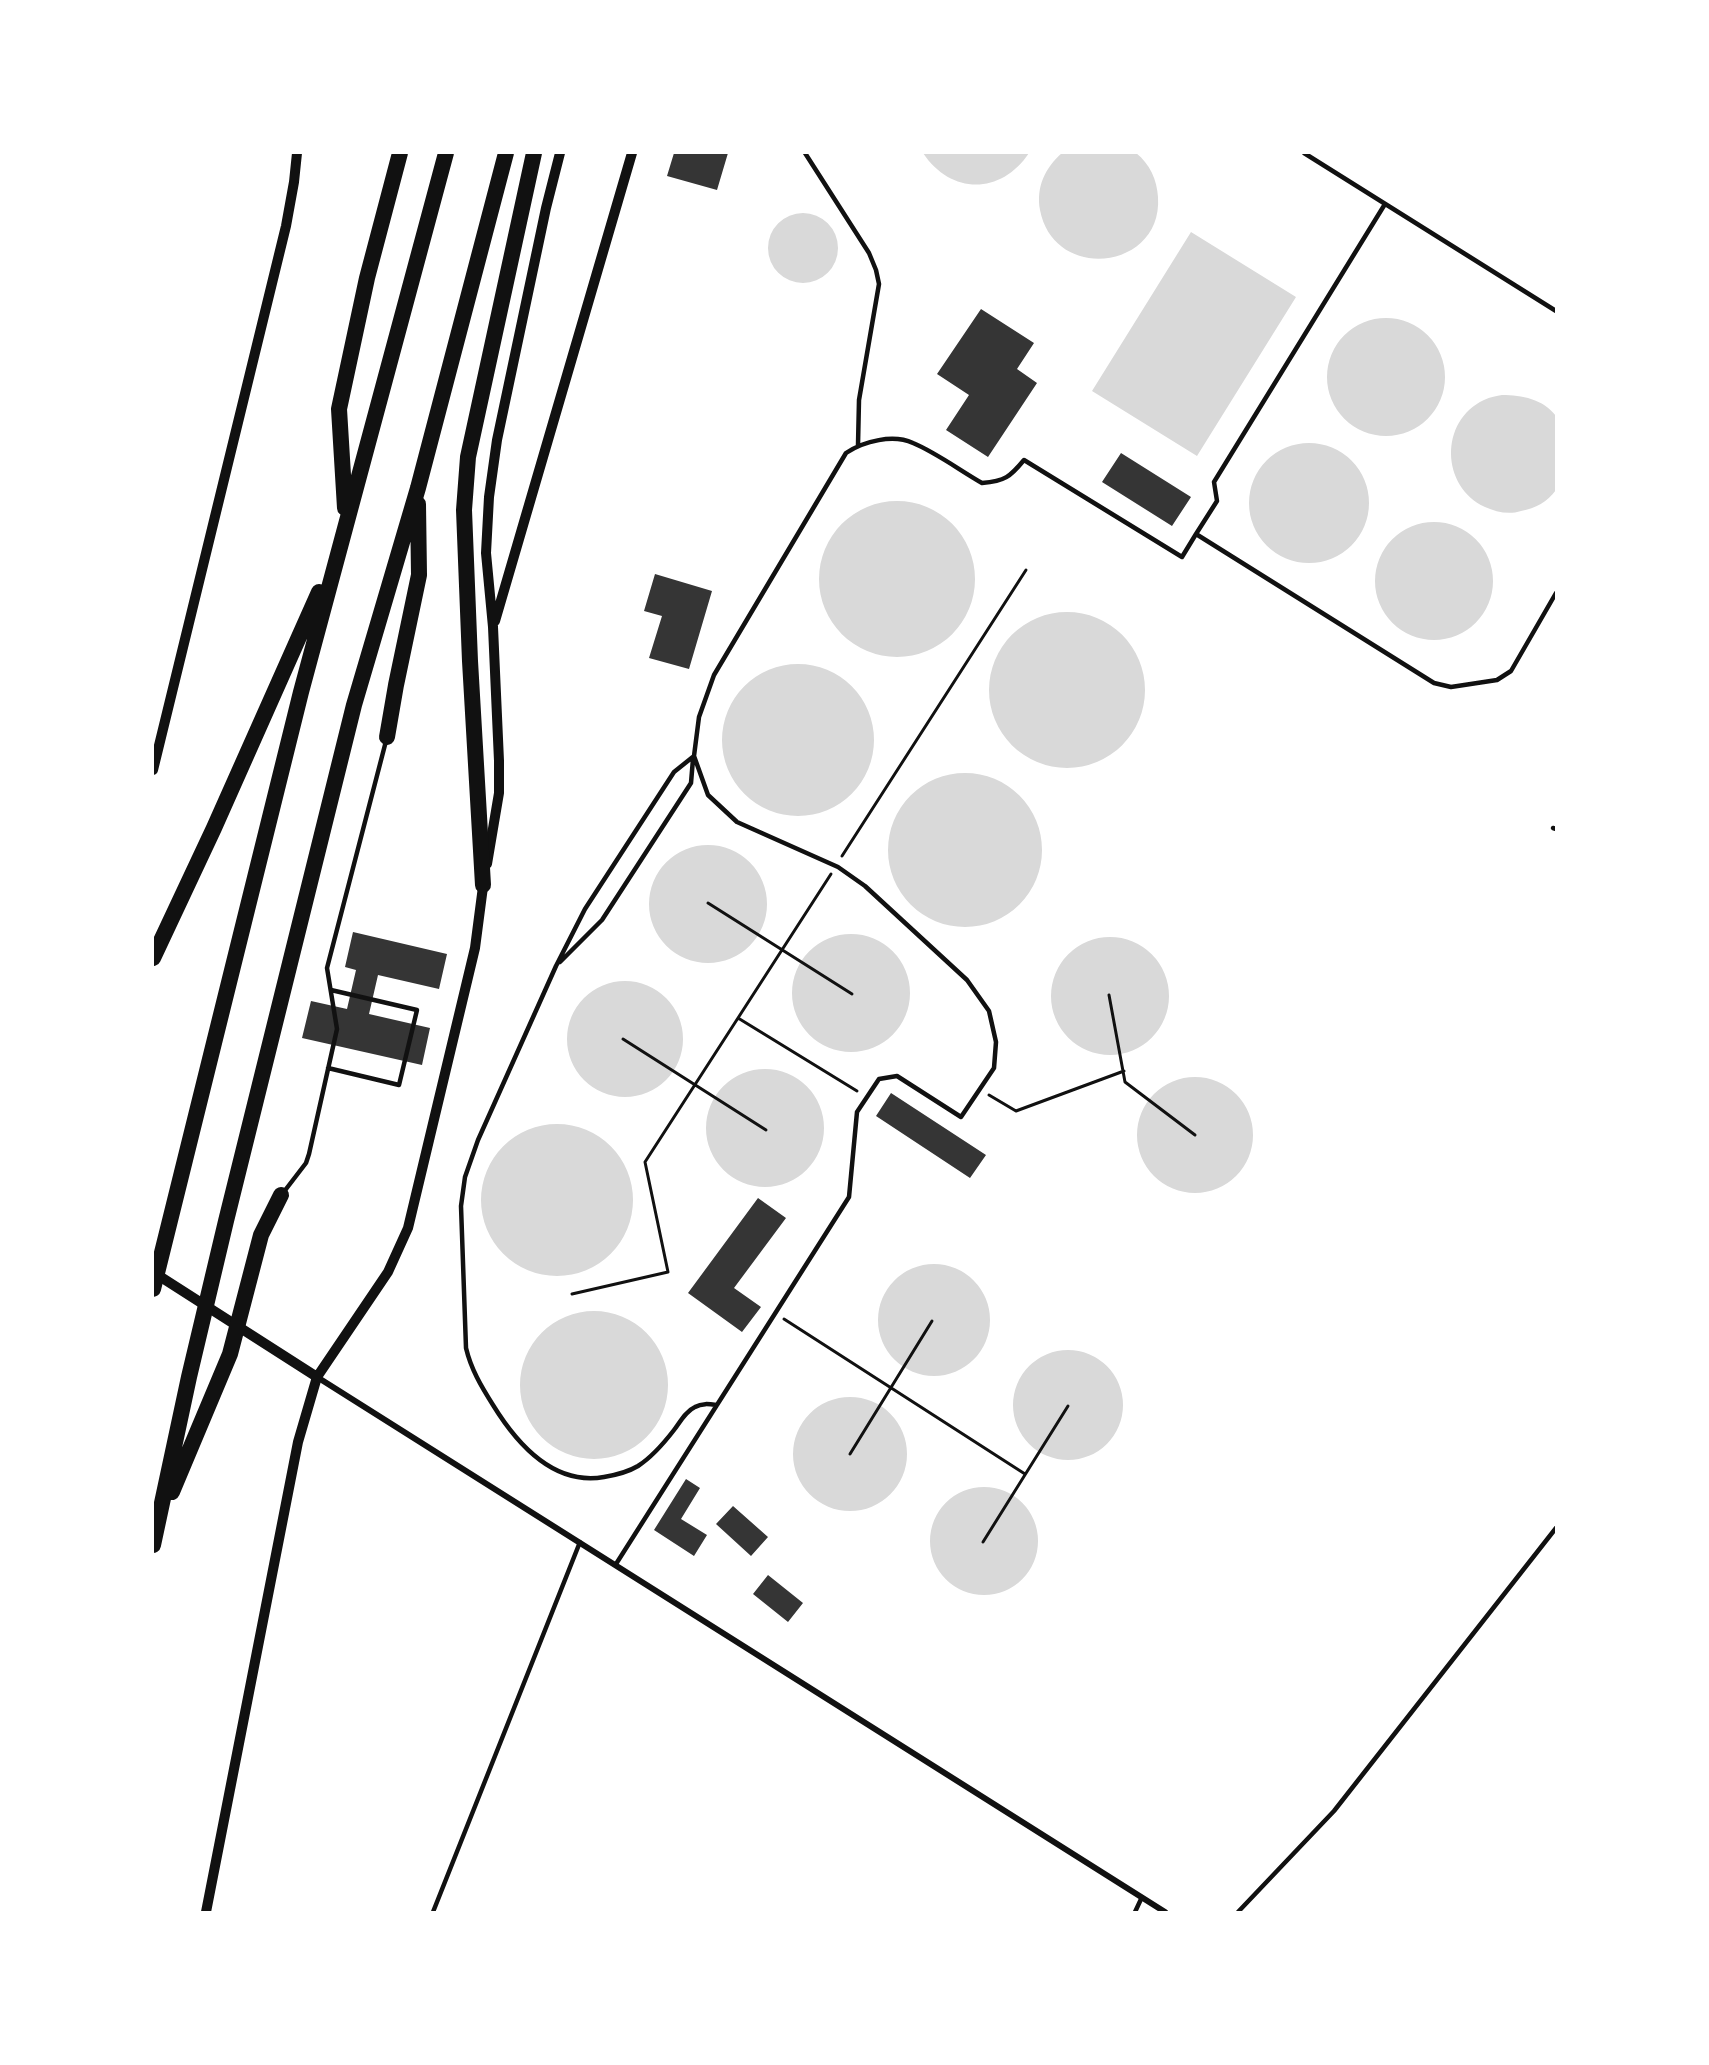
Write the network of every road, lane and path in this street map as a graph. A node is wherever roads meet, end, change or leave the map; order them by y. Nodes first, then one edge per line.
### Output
1 (297, 153) edge
2 (399, 153) edge
3 (446, 153) edge
4 (506, 153) edge
5 (534, 153) edge
6 (560, 153) edge
7 (632, 153) edge
8 (805, 153) edge
9 (1304, 153) edge
10 (1385, 204) junction
11 (1555, 310) edge
12 (858, 445) junction
13 (418, 488) junction
14 (345, 523) junction
15 (1196, 534) junction
16 (339, 548) junction
17 (1026, 570) dead end
18 (1556, 593) edge
19 (493, 627) junction
20 (387, 737) joint
21 (694, 756) junction
22 (153, 770) edge
23 (836, 866) junction
24 (483, 885) junction
25 (708, 903) dead end
26 (782, 950) junction
27 (153, 958) edge
28 (556, 966) junction
29 (331, 990) junction
30 (852, 994) dead end
31 (1109, 995) dead end
32 (738, 1018) junction
33 (623, 1039) dead end
34 (328, 1068) junction
35 (1124, 1071) junction
36 (695, 1085) junction
37 (980, 1089) junction
38 (867, 1096) junction
39 (766, 1130) dead end
40 (1195, 1135) dead end
41 (281, 1195) joint
42 (153, 1272) edge
43 (153, 1289) edge
44 (572, 1294) dead end
45 (775, 1313) junction
46 (932, 1321) dead end
47 (317, 1377) junction
48 (891, 1388) junction
49 (717, 1405) junction
50 (1068, 1406) dead end
51 (850, 1454) dead end
52 (1025, 1474) junction
53 (1556, 1528) edge
54 (154, 1538) edge
55 (580, 1542) junction
56 (983, 1542) dead end
57 (616, 1564) junction
58 (1142, 1897) junction
59 (206, 1912) edge
60 (433, 1912) edge
61 (1135, 1912) edge
62 (1165, 1912) edge
63 (1238, 1912) edge

1 - 22 street
2 - 14 highway
3 - 14 highway
4 - 13 highway
5 - 24 highway
6 - 19 street
7 - 19 street
8 - 12 lane
9 - 10 lane
10 - 11 lane
10 - 15 lane
12 - 15 lane
12 - 21 lane
13 - 20 highway
13 - 54 highway
14 - 16 highway
15 - 18 lane
16 - 27 highway
16 - 43 highway
17 - 23 path
19 - 24 street
20 - 29 lane
21 - 23 lane
21 - 28 lane
21 - 28 lane
23 - 26 path
23 - 37 lane
24 - 47 street
25 - 26 path
26 - 30 path
26 - 32 path
28 - 49 lane
29 - 34 lane
29 - 34 lane
31 - 35 path
32 - 36 path
32 - 38 path
33 - 36 path
34 - 41 lane
35 - 37 path
35 - 40 path
36 - 39 path
36 - 44 path
37 - 38 lane
38 - 45 lane
41 - 54 highway
42 - 47 street
45 - 48 path
45 - 49 lane
46 - 48 path
47 - 55 street
47 - 59 street
48 - 51 path
48 - 52 path
49 - 57 lane
50 - 52 path
52 - 56 path
53 - 63 lane
55 - 57 street
55 - 60 lane
57 - 58 street
58 - 61 lane
58 - 62 street

